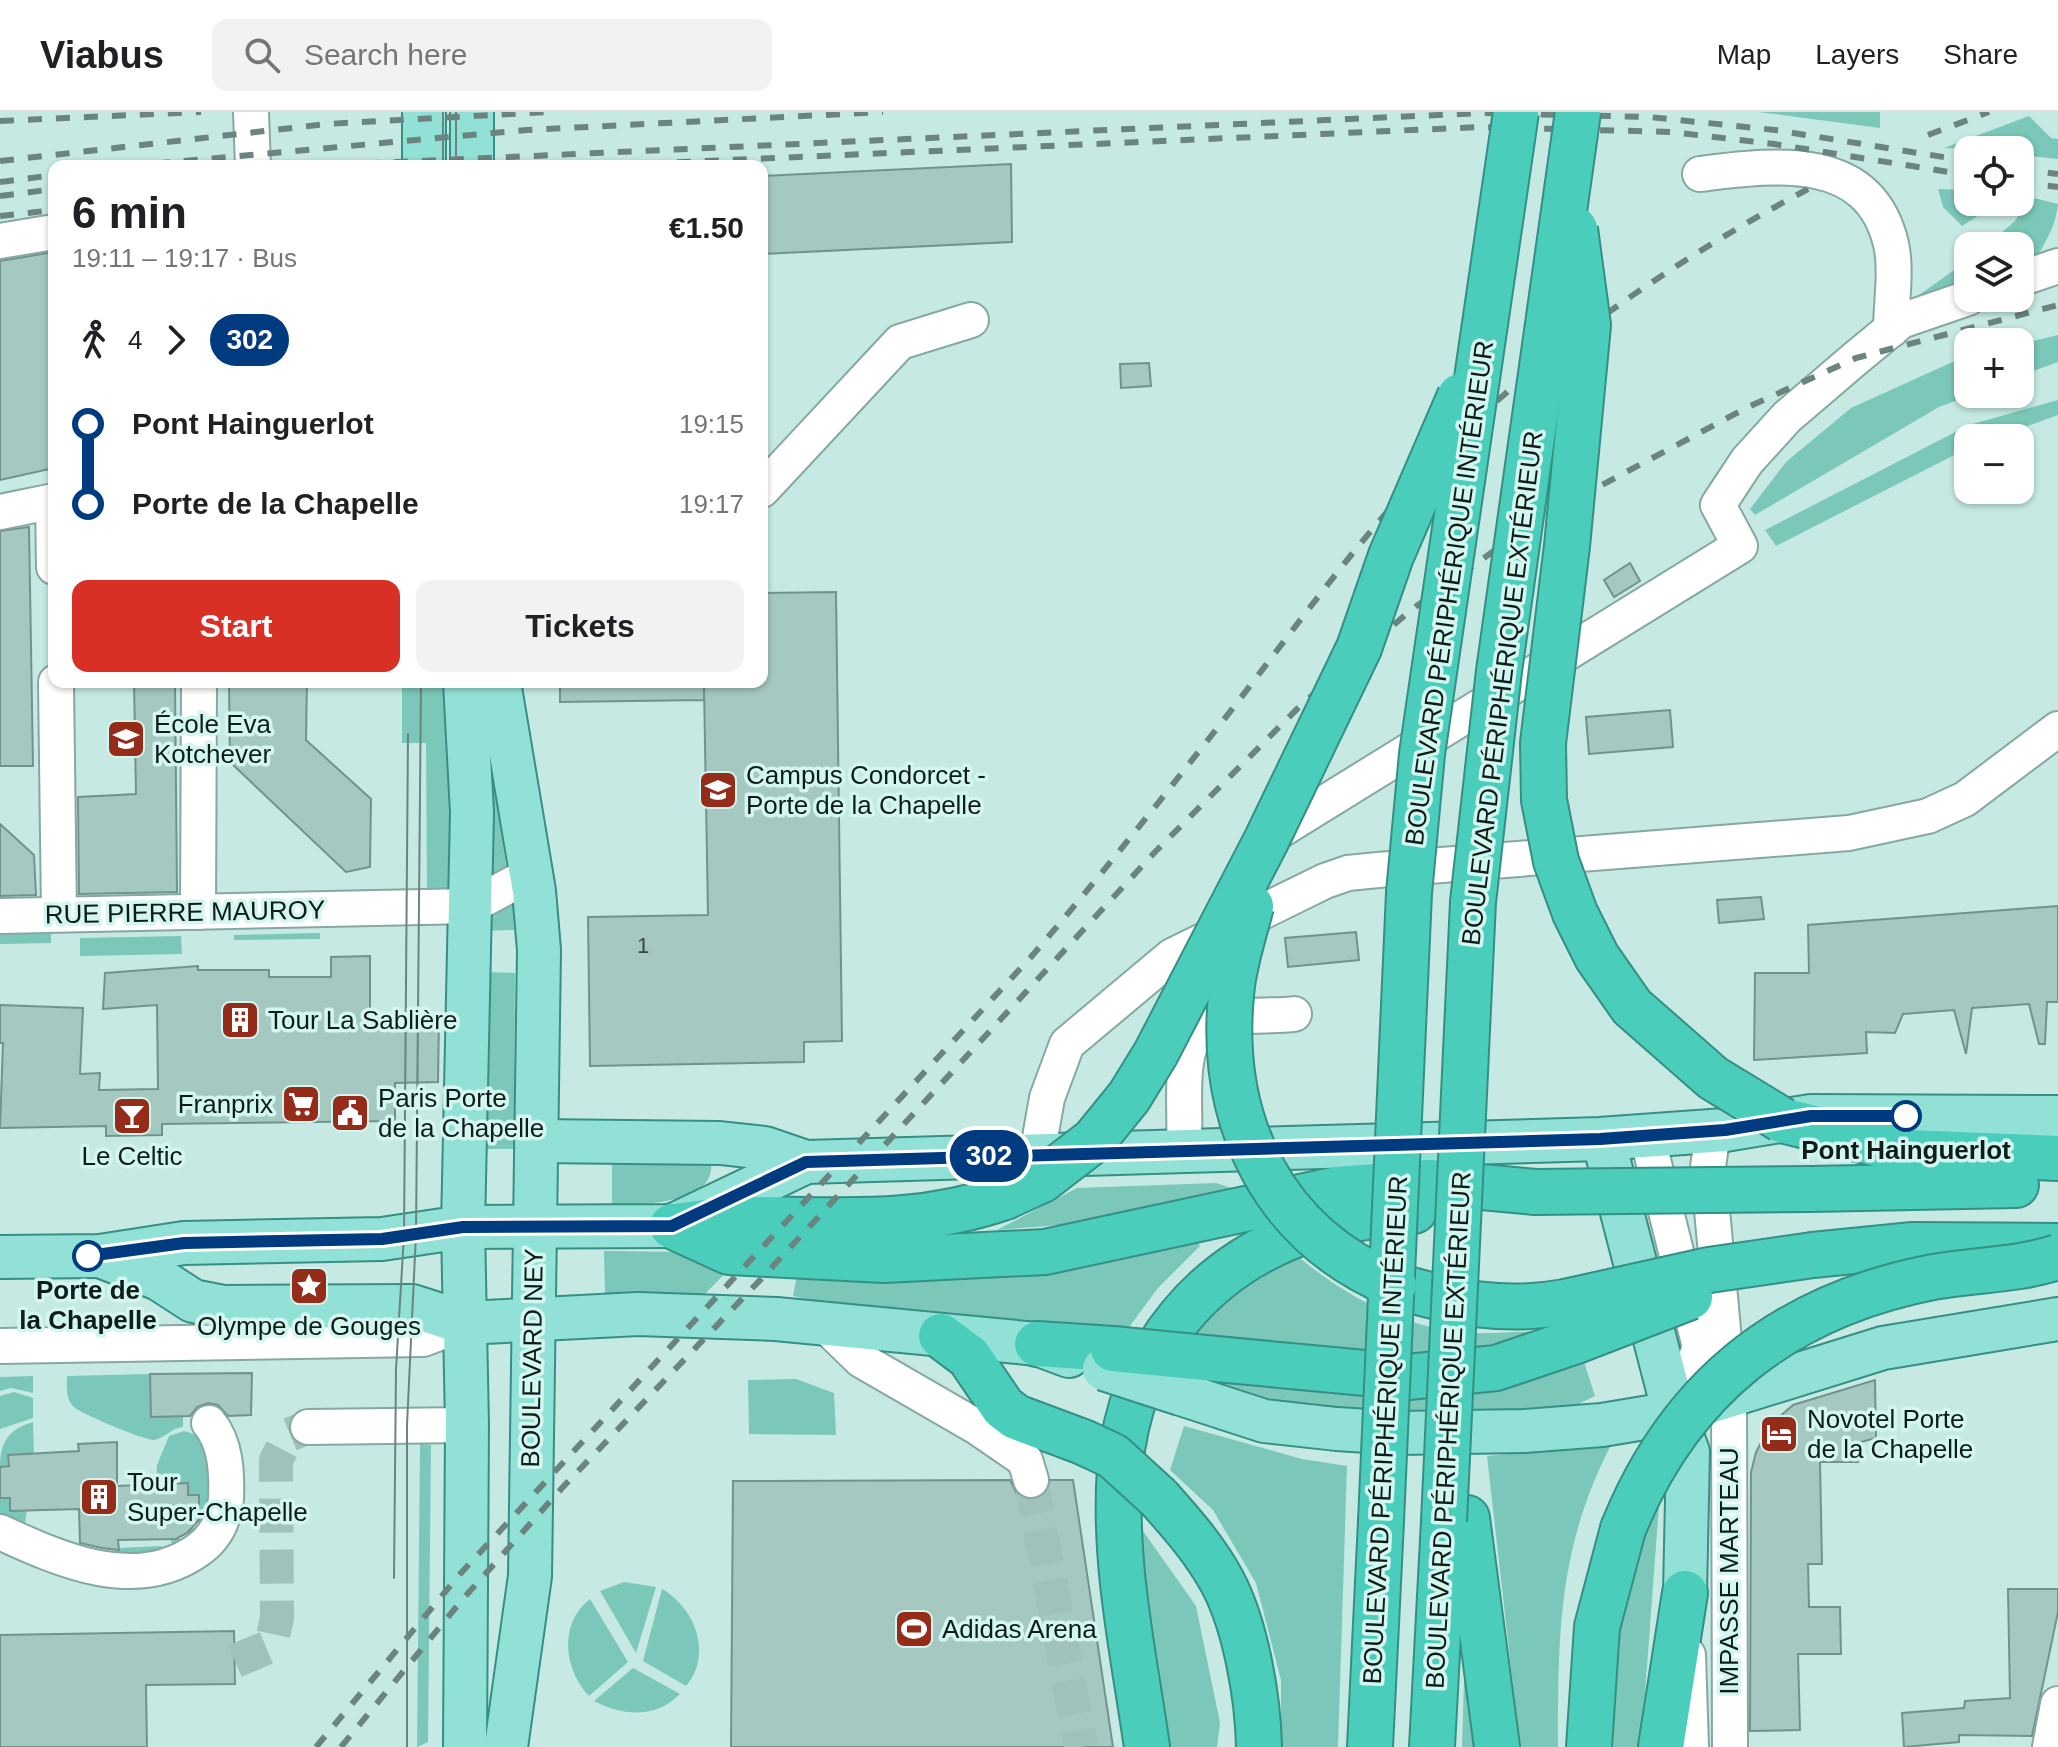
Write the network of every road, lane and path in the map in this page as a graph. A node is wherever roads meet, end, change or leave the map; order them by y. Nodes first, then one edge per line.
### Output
1 (251, 112) edge
2 (404, 112) edge
3 (424, 112) edge
4 (472, 112) edge
5 (493, 112) edge
6 (1516, 112) edge
7 (1578, 112) edge
8 (253, 160) edge
9 (403, 160) edge
10 (424, 160) edge
11 (472, 160) edge
12 (493, 160) edge
13 (1700, 174) dead end
14 (1568, 175) junction
15 (48, 233) edge
16 (0, 241) edge
17 (2058, 266) edge
18 (2034, 274) edge
19 (1954, 303) edge
20 (971, 320) dead end
21 (1891, 330) junction
22 (1483, 342) junction
23 (768, 484) edge
24 (48, 503) edge
25 (0, 512) edge
26 (56, 688) edge
27 (199, 688) edge
28 (465, 688) edge
29 (500, 688) edge
30 (2058, 729) edge
31 (1266, 841) junction
32 (531, 874) junction
33 (471, 906) junction
34 (198, 912) junction
35 (59, 914) junction
36 (0, 916) edge
37 (1246, 920) junction
38 (1294, 1014) dead end
39 (2058, 1117) edge
40 (1731, 1128) junction
41 (1622, 1138) junction
42 (536, 1141) junction
43 (1183, 1149) junction
44 (1037, 1155) junction
45 (2058, 1158) edge
46 (806, 1162) junction
47 (2058, 1184) edge
48 (1535, 1192) junction
49 (672, 1226) junction
50 (463, 1227) junction
51 (534, 1227) junction
52 (2058, 1246) edge
53 (100, 1256) junction
54 (0, 1257) edge
55 (2058, 1257) edge
56 (532, 1318) junction
57 (2058, 1319) edge
58 (1571, 1321) junction
59 (465, 1323) junction
60 (823, 1323) junction
61 (941, 1336) junction
62 (1037, 1344) joint
63 (0, 1346) edge
64 (1188, 1376) junction
65 (1740, 1391) junction
66 (1674, 1413) junction
67 (209, 1423) dead end
68 (467, 1425) junction
69 (308, 1427) tunnel mouth
70 (1031, 1480) tunnel mouth
71 (1456, 1520) junction
72 (0, 1532) edge
73 (1685, 1593) junction
74 (1251, 1670) junction
75 (2058, 1704) edge
76 (465, 1747) edge
77 (506, 1747) edge
78 (1147, 1747) edge
79 (1239, 1747) edge
80 (1259, 1747) edge
81 (1370, 1747) edge
82 (1432, 1747) edge
83 (1497, 1747) edge
84 (1589, 1747) edge
85 (1661, 1747) edge
86 (1691, 1747) edge
87 (1730, 1747) edge
88 (2050, 1747) edge

1 - 8 street
2 - 9 main road
3 - 10 main road
4 - 11 main road
5 - 12 main road
6 - 22 highway, BOULEVARD PÉRIPHÉRIQUE INTÉRIEUR, bridge
7 - 14 highway, BOULEVARD PÉRIPHÉRIQUE EXTÉRIEUR, bridge
13 - 21 street
14 - 45 highway, bridge
14 - 71 highway, BOULEVARD PÉRIPHÉRIQUE EXTÉRIEUR, bridge
15 - 16 street
17 - 18 street
19 - 21 street
20 - 23 street
21 - 37 street
22 - 31 highway, bridge
22 - 81 highway, BOULEVARD PÉRIPHÉRIQUE INTÉRIEUR, bridge
24 - 25 street
26 - 35 street
27 - 34 street
28 - 33 main road
29 - 32 main road, BOULEVARD NEY
30 - 37 street
31 - 49 highway, bridge
31 - 58 highway, bridge
32 - 33 street
32 - 42 main road, BOULEVARD NEY
33 - 34 street, RUE PIERRE MAUROY
33 - 50 main road
34 - 35 street, RUE PIERRE MAUROY
35 - 36 street, RUE PIERRE MAUROY
37 - 44 street
38 - 43 street
39 - 40 main road
40 - 41 main road
40 - 65 street, IMPASSE MARTEAU
41 - 43 main road
41 - 66 main road
42 - 46 main road
42 - 51 main road, BOULEVARD NEY
43 - 44 main road
44 - 46 main road
46 - 49 main road
47 - 48 highway, bridge
48 - 49 highway
48 - 78 highway
49 - 51 main road
50 - 51 main road
50 - 53 main road
50 - 59 main road
51 - 56 main road, BOULEVARD NEY
52 - 58 highway, bridge
53 - 54 main road
53 - 59 main road
55 - 84 highway, bridge
56 - 59 main road
56 - 60 main road
56 - 77 main road, BOULEVARD NEY
57 - 65 main road
58 - 64 highway
59 - 63 street
59 - 68 main road
60 - 61 main road
60 - 70 street
61 - 62 main road
61 - 74 highway, bridge
62 - 64 highway, bridge
64 - 66 main road
65 - 66 main road
65 - 87 street, IMPASSE MARTEAU
66 - 73 main road
67 - 72 street
68 - 69 street
68 - 76 main road
71 - 82 highway, BOULEVARD PÉRIPHÉRIQUE EXTÉRIEUR
71 - 83 highway
73 - 85 highway
73 - 86 street, IMPASSE MARTEAU
74 - 79 highway
74 - 80 highway
75 - 88 street

